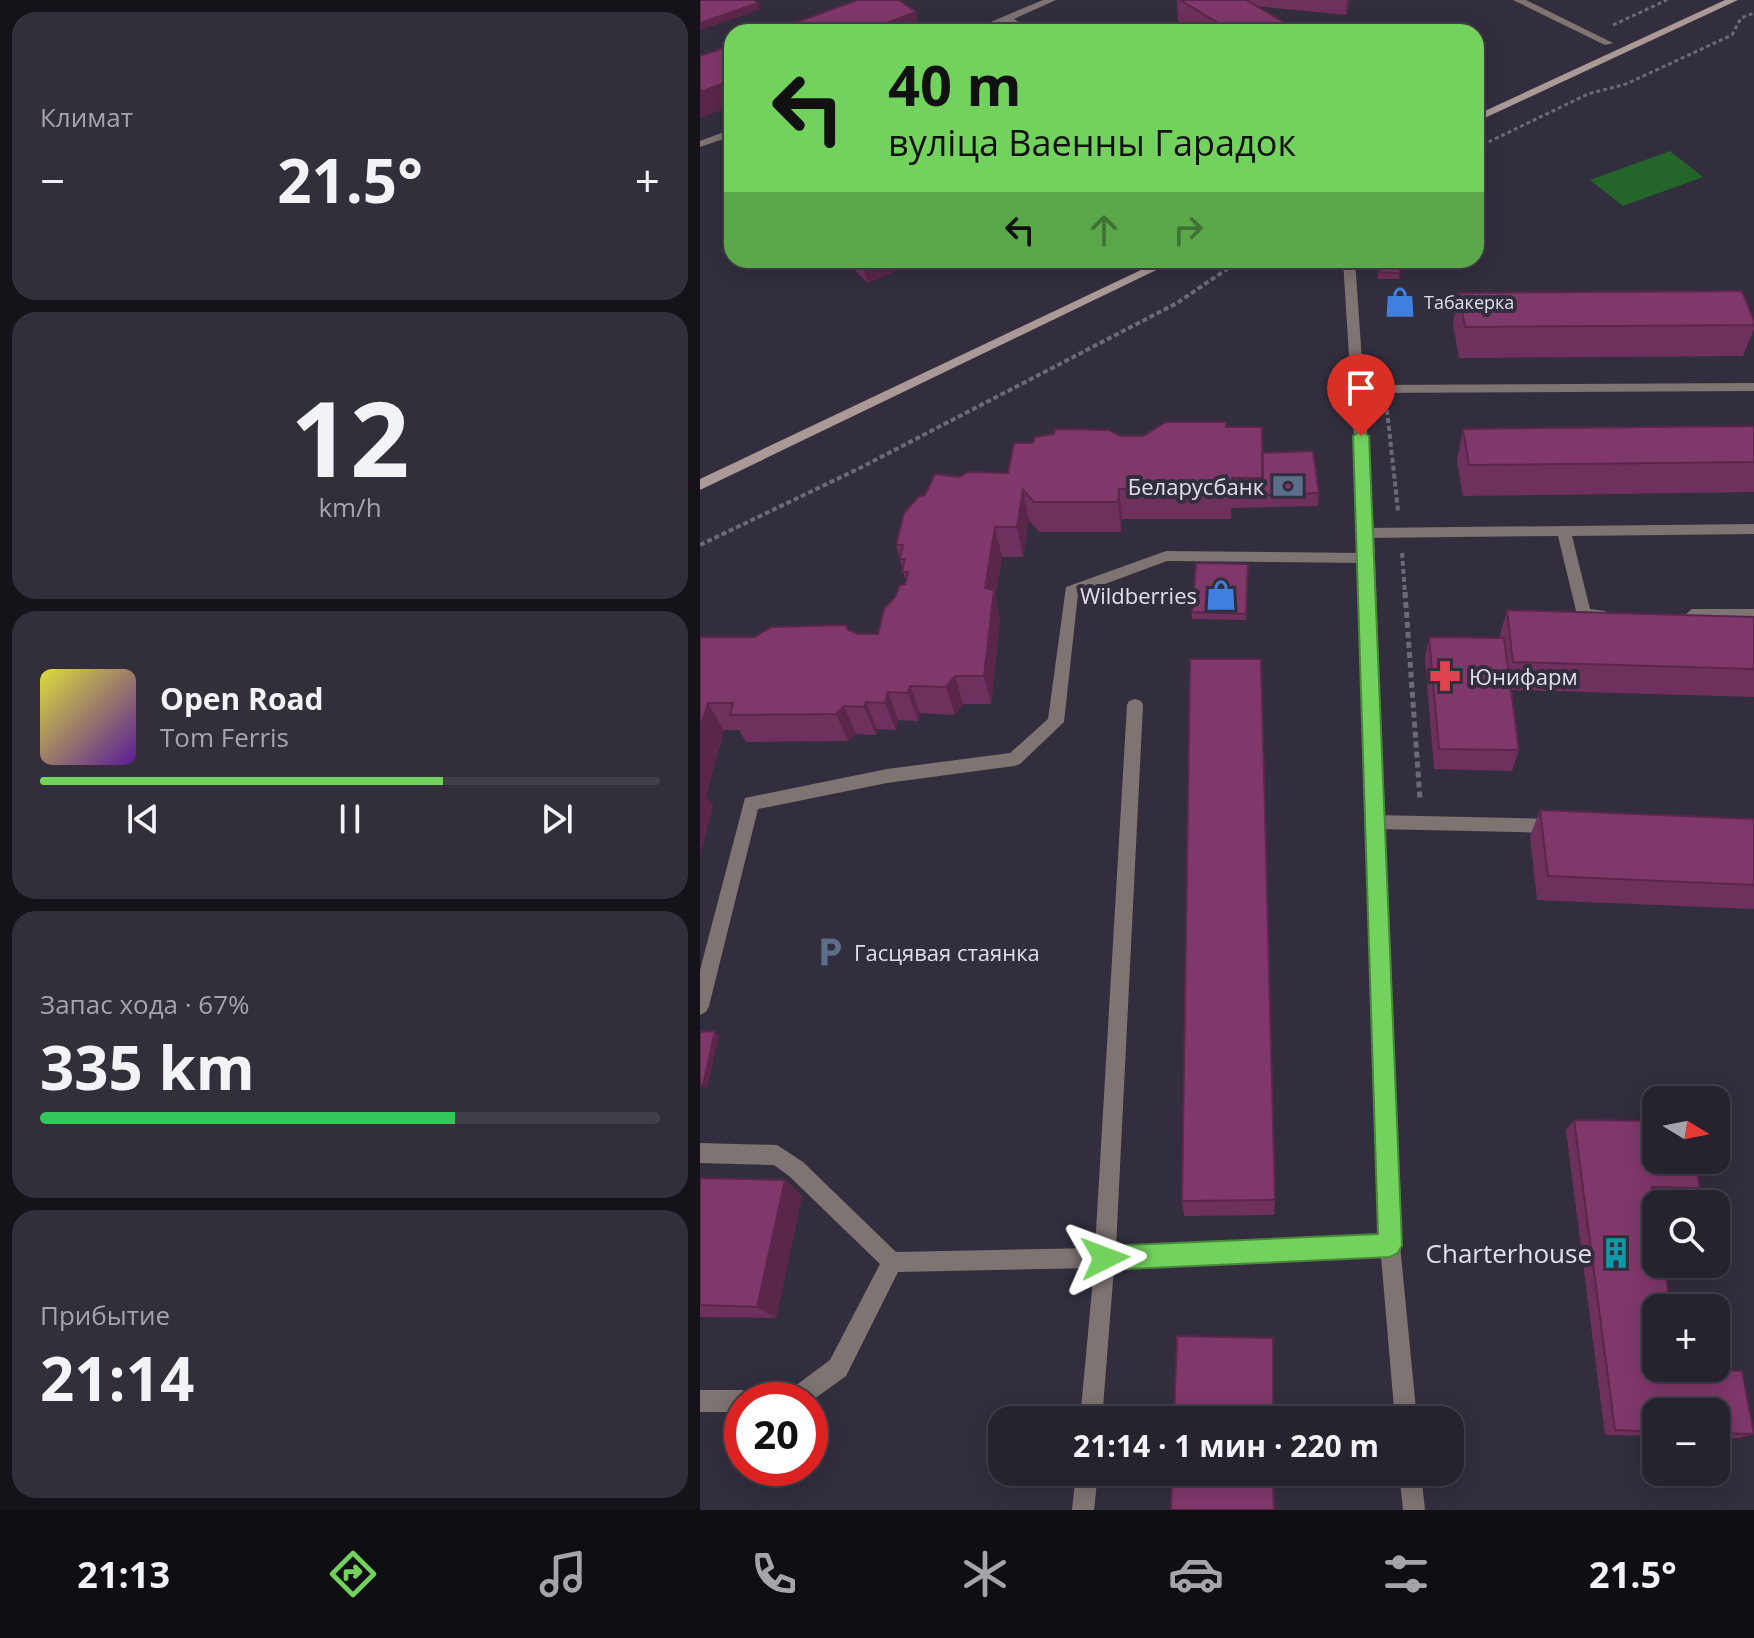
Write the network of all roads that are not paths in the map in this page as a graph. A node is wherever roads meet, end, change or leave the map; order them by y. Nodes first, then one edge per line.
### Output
1 (1051, 0) edge
2 (1518, 0) edge
3 (1733, 0) edge
4 (1006, 18) junction
5 (991, 24) edge
6 (1015, 24) edge
7 (1608, 43) dead end
8 (1484, 115) edge
9 (724, 135) edge
10 (701, 144) edge
11 (1154, 268) edge
12 (1350, 268) edge
13 (1754, 387) edge
14 (1359, 389) junction
15 (700, 485) edge
16 (1754, 529) edge
17 (1564, 531) junction
18 (1367, 533) junction
19 (1367, 558) junction
20 (1615, 615) edge
21 (1677, 615) edge
22 (1754, 615) edge
23 (1135, 705) dead end
24 (1376, 822) junction
25 (1564, 826) edge
26 (700, 1006) edge
27 (700, 1153) edge
28 (1390, 1245) junction
29 (1105, 1258) junction
30 (892, 1262) junction
31 (819, 1382) edge
32 (700, 1401) edge
33 (724, 1401) edge
34 (1092, 1406) edge
35 (1405, 1406) edge
36 (1086, 1486) edge
37 (1411, 1486) edge
38 (1083, 1510) edge
39 (1414, 1510) edge

1 - 4 street
2 - 7 street
3 - 8 main road
4 - 5 street
4 - 6 street
9 - 10 street
11 - 15 main road
12 - 14 street
13 - 14 street
14 - 18 street
16 - 17 street
17 - 18 street
17 - 20 street
18 - 19 street
19 - 24 street
19 - 26 street
21 - 22 street
23 - 29 street
24 - 25 street
24 - 28 street
27 - 30 street
28 - 29 street
28 - 35 street
29 - 30 street
29 - 34 street
30 - 31 street
32 - 33 street
36 - 38 street
37 - 39 street

